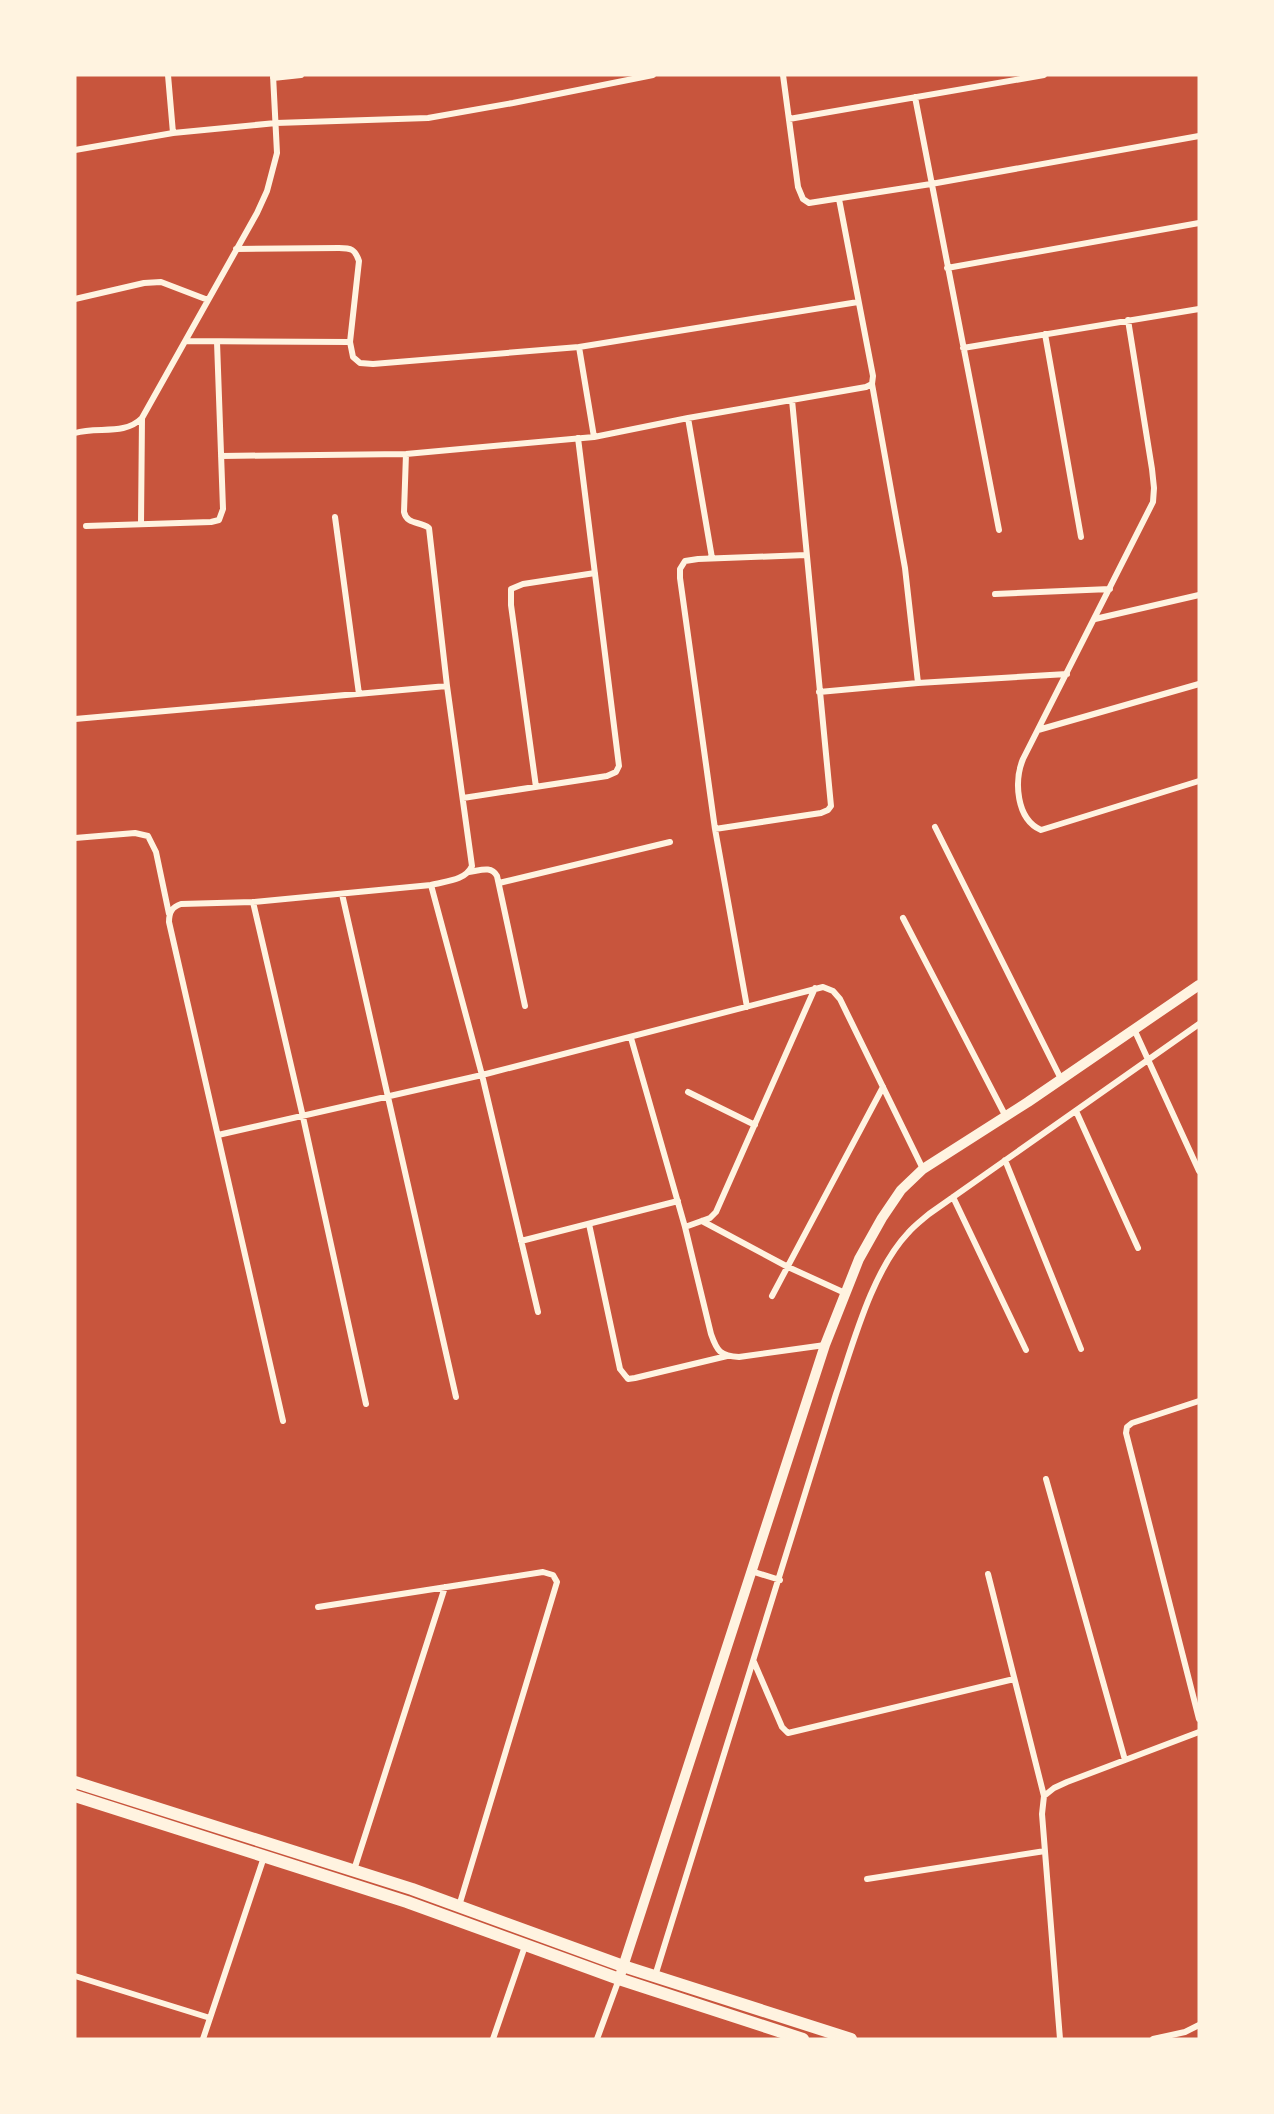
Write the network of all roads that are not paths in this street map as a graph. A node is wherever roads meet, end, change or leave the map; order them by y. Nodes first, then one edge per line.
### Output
1 (168, 75) edge
2 (301, 75) edge
3 (653, 75) edge
4 (783, 75) edge
5 (1044, 75) edge
6 (273, 77) edge
7 (915, 97) junction
8 (789, 120) junction
9 (276, 123) junction
10 (173, 133) junction
11 (1199, 136) edge
12 (75, 150) edge
13 (931, 184) junction
14 (839, 199) junction
15 (1199, 223) edge
16 (236, 249) junction
17 (947, 268) junction
18 (75, 299) edge
19 (208, 300) junction
20 (858, 303) junction
21 (1199, 309) edge
22 (1128, 320) junction
23 (1045, 334) junction
24 (186, 342) junction
25 (217, 342) junction
26 (350, 342) junction
27 (579, 348) junction
28 (963, 348) junction
29 (872, 384) junction
30 (792, 400) junction
31 (142, 418) junction
32 (688, 418) junction
33 (75, 433) edge
34 (594, 437) junction
35 (578, 438) junction
36 (406, 454) junction
37 (221, 456) junction
38 (335, 517) dead end
39 (141, 524) junction
40 (86, 526) dead end
41 (999, 530) dead end
42 (1081, 537) dead end
43 (806, 555) junction
44 (712, 558) junction
45 (596, 573) junction
46 (1110, 589) junction
47 (995, 594) dead end
48 (1199, 595) edge
49 (1095, 619) junction
50 (1067, 674) junction
51 (918, 683) junction
52 (1199, 684) edge
53 (447, 687) junction
54 (819, 692) junction
55 (359, 694) junction
56 (75, 719) edge
57 (1038, 730) junction
58 (1199, 781) edge
59 (536, 787) junction
60 (464, 798) junction
61 (935, 827) dead end
62 (715, 829) junction
63 (75, 838) edge
64 (670, 842) dead end
65 (469, 872) junction
66 (499, 883) junction
67 (431, 885) junction
68 (342, 894) junction
69 (252, 902) junction
70 (169, 915) junction
71 (903, 918) dead end
72 (1199, 986) edge
73 (815, 988) junction
74 (525, 1006) dead end
75 (747, 1007) junction
76 (1199, 1024) edge
77 (1136, 1032) junction
78 (631, 1038) junction
79 (1147, 1057) junction
80 (482, 1075) junction
81 (1061, 1079) junction
82 (883, 1087) junction
83 (688, 1092) dead end
84 (388, 1096) junction
85 (1076, 1111) junction
86 (1005, 1115) junction
87 (303, 1117) junction
88 (755, 1125) junction
89 (218, 1135) junction
90 (1005, 1160) junction
91 (923, 1169) junction
92 (1199, 1171) edge
93 (953, 1197) junction
94 (678, 1201) junction
95 (702, 1221) junction
96 (589, 1224) junction
97 (685, 1227) junction
98 (521, 1241) junction
99 (1138, 1248) dead end
100 (788, 1267) junction
101 (845, 1293) junction
102 (772, 1296) dead end
103 (538, 1312) dead end
104 (825, 1345) junction
105 (1081, 1349) dead end
106 (1026, 1350) dead end
107 (728, 1356) junction
108 (456, 1397) dead end
109 (1199, 1401) edge
110 (366, 1404) dead end
111 (283, 1421) dead end
112 (1046, 1479) dead end
113 (754, 1572) junction
114 (988, 1574) dead end
115 (780, 1580) junction
116 (445, 1587) junction
117 (318, 1607) dead end
118 (754, 1662) junction
119 (1014, 1679) junction
120 (1199, 1719) edge
121 (1199, 1732) edge
122 (1125, 1760) junction
123 (75, 1782) edge
124 (75, 1796) edge
125 (1044, 1796) junction
126 (1045, 1851) junction
127 (264, 1857) junction
128 (354, 1871) junction
129 (867, 1879) dead end
130 (459, 1907) junction
131 (525, 1945) junction
132 (623, 1966) junction
133 (75, 1976) edge
134 (655, 1976) junction
135 (619, 1979) junction
136 (210, 2018) junction
137 (1199, 2025) edge
138 (1186, 2036) edge
139 (203, 2039) edge
140 (493, 2039) edge
141 (597, 2039) edge
142 (803, 2039) edge
143 (850, 2039) edge
144 (1060, 2039) edge
145 (1153, 2039) edge

1 - 10 street
2 - 6 street
3 - 9 street
4 - 8 street
5 - 7 street
6 - 9 street
7 - 8 street
7 - 13 street
8 - 14 street
9 - 10 street
9 - 16 street
10 - 12 street
11 - 13 street
13 - 14 street
13 - 17 street
14 - 20 street
15 - 17 street
16 - 19 street
16 - 26 street
17 - 28 street
18 - 19 street
19 - 24 street
20 - 27 street
20 - 29 street
21 - 22 street
22 - 23 street
22 - 46 street
23 - 28 street
23 - 42 street
24 - 25 street
24 - 31 street
25 - 26 street
25 - 37 street
26 - 27 street
27 - 34 street
28 - 41 street
29 - 30 street
29 - 51 street
30 - 32 street
30 - 43 street
31 - 33 street
31 - 39 street
32 - 34 street
32 - 44 street
34 - 35 street
35 - 36 street
35 - 45 street
36 - 37 street
36 - 53 street
37 - 39 street
38 - 55 street
39 - 40 street
43 - 44 street
43 - 54 street
44 - 62 street
45 - 59 street
45 - 59 street
46 - 47 street
46 - 49 street
48 - 49 street
49 - 50 street
50 - 51 street
50 - 57 street
51 - 54 street
52 - 57 street
53 - 55 street
53 - 60 street
54 - 62 street
55 - 56 street
57 - 58 street
59 - 60 street
60 - 65 street
61 - 81 street
62 - 75 street
63 - 70 street
64 - 66 street
65 - 66 street
65 - 67 street
66 - 74 street
67 - 68 street
67 - 80 street
68 - 69 street
68 - 84 street
69 - 70 street
69 - 87 street
70 - 89 street
71 - 86 street
72 - 77 street
73 - 75 street
73 - 82 street
73 - 88 street
75 - 78 street
76 - 79 street
77 - 79 street
77 - 81 street
78 - 80 street
78 - 94 street
79 - 85 street
79 - 92 street
80 - 84 street
80 - 98 street
81 - 86 street
82 - 91 street
82 - 100 street
83 - 88 street
84 - 87 street
84 - 108 street
85 - 90 street
85 - 99 street
86 - 91 street
87 - 89 street
87 - 110 street
88 - 95 street
89 - 111 street
90 - 93 street
90 - 105 street
91 - 101 street
93 - 106 street
93 - 115 street
94 - 96 street
94 - 97 street
95 - 97 street
95 - 100 street
96 - 98 street
96 - 107 street
97 - 107 street
98 - 103 street
100 - 101 street
100 - 102 street
101 - 104 street
104 - 107 street
104 - 113 street
109 - 120 street
112 - 122 street
113 - 115 street
113 - 132 street
114 - 119 street
115 - 118 street
116 - 117 street
116 - 128 street
116 - 130 street
118 - 119 street
118 - 134 street
119 - 125 street
121 - 122 street
122 - 125 street
123 - 128 main road
124 - 127 main road
125 - 126 street
126 - 129 street
126 - 144 street
127 - 131 main road
127 - 136 street
128 - 130 main road
130 - 132 main road
131 - 135 main road
131 - 140 street
132 - 134 main road
132 - 135 street
133 - 136 street
134 - 143 main road
135 - 141 street
135 - 142 main road
136 - 139 street
137 - 138 street
138 - 145 street

